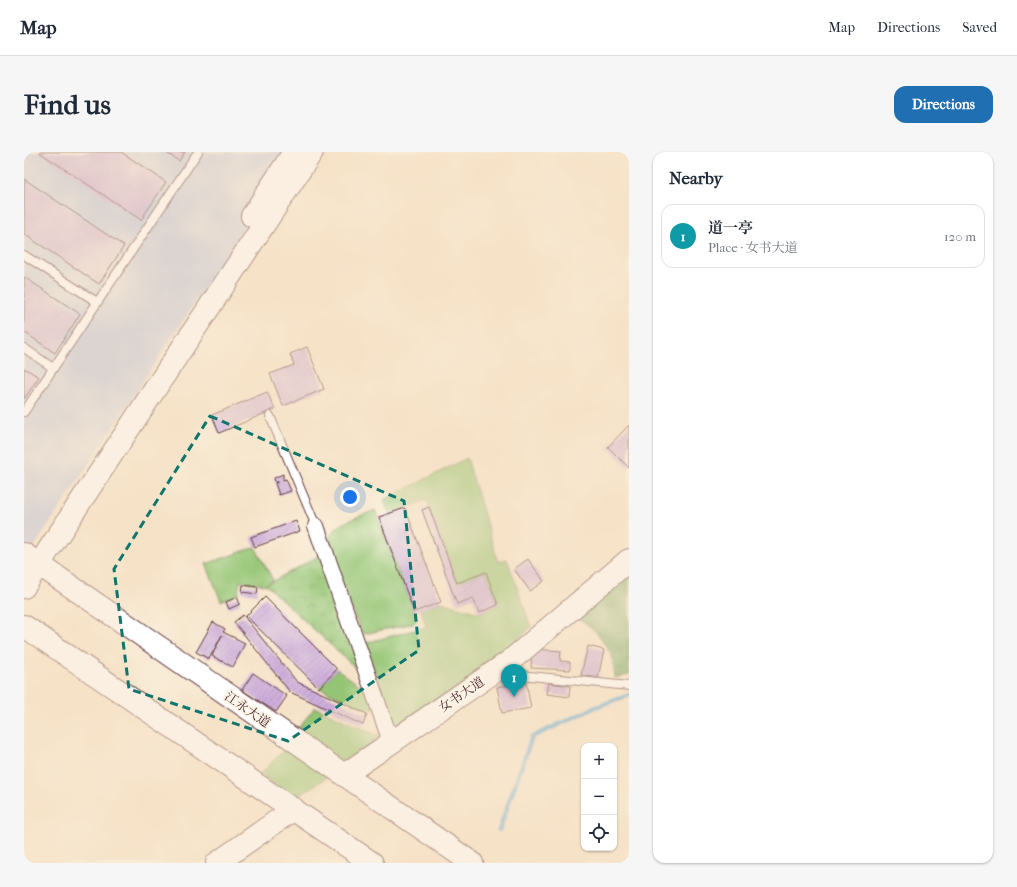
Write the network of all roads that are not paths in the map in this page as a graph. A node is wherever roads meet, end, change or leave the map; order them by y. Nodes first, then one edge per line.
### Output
1 (198, 152) edge
2 (294, 152) edge
3 (312, 152) edge
4 (24, 255) edge
5 (97, 302) junction
6 (24, 348) edge
7 (54, 368) junction
8 (24, 412) edge
9 (270, 416) dead end
10 (316, 526) joint
11 (29, 559) edge
12 (629, 560) edge
13 (24, 587) edge
14 (24, 626) edge
15 (494, 672) junction
16 (629, 686) edge
17 (391, 742) junction
18 (344, 775) junction
19 (294, 809) junction
20 (217, 863) edge
21 (372, 863) edge
22 (472, 863) edge

1 - 5 lane
2 - 11 main road
3 - 11 main road
4 - 5 lane
5 - 7 lane
6 - 7 lane
7 - 8 lane
9 - 10 lane
10 - 17 street
11 - 13 main road
11 - 18 main road, 江永大道
12 - 15 main road, 女书大道
14 - 19 main road
15 - 16 lane
15 - 17 main road, 女书大道
17 - 18 main road, 女书大道
18 - 22 main road, 江永大道
19 - 20 main road
19 - 21 main road

